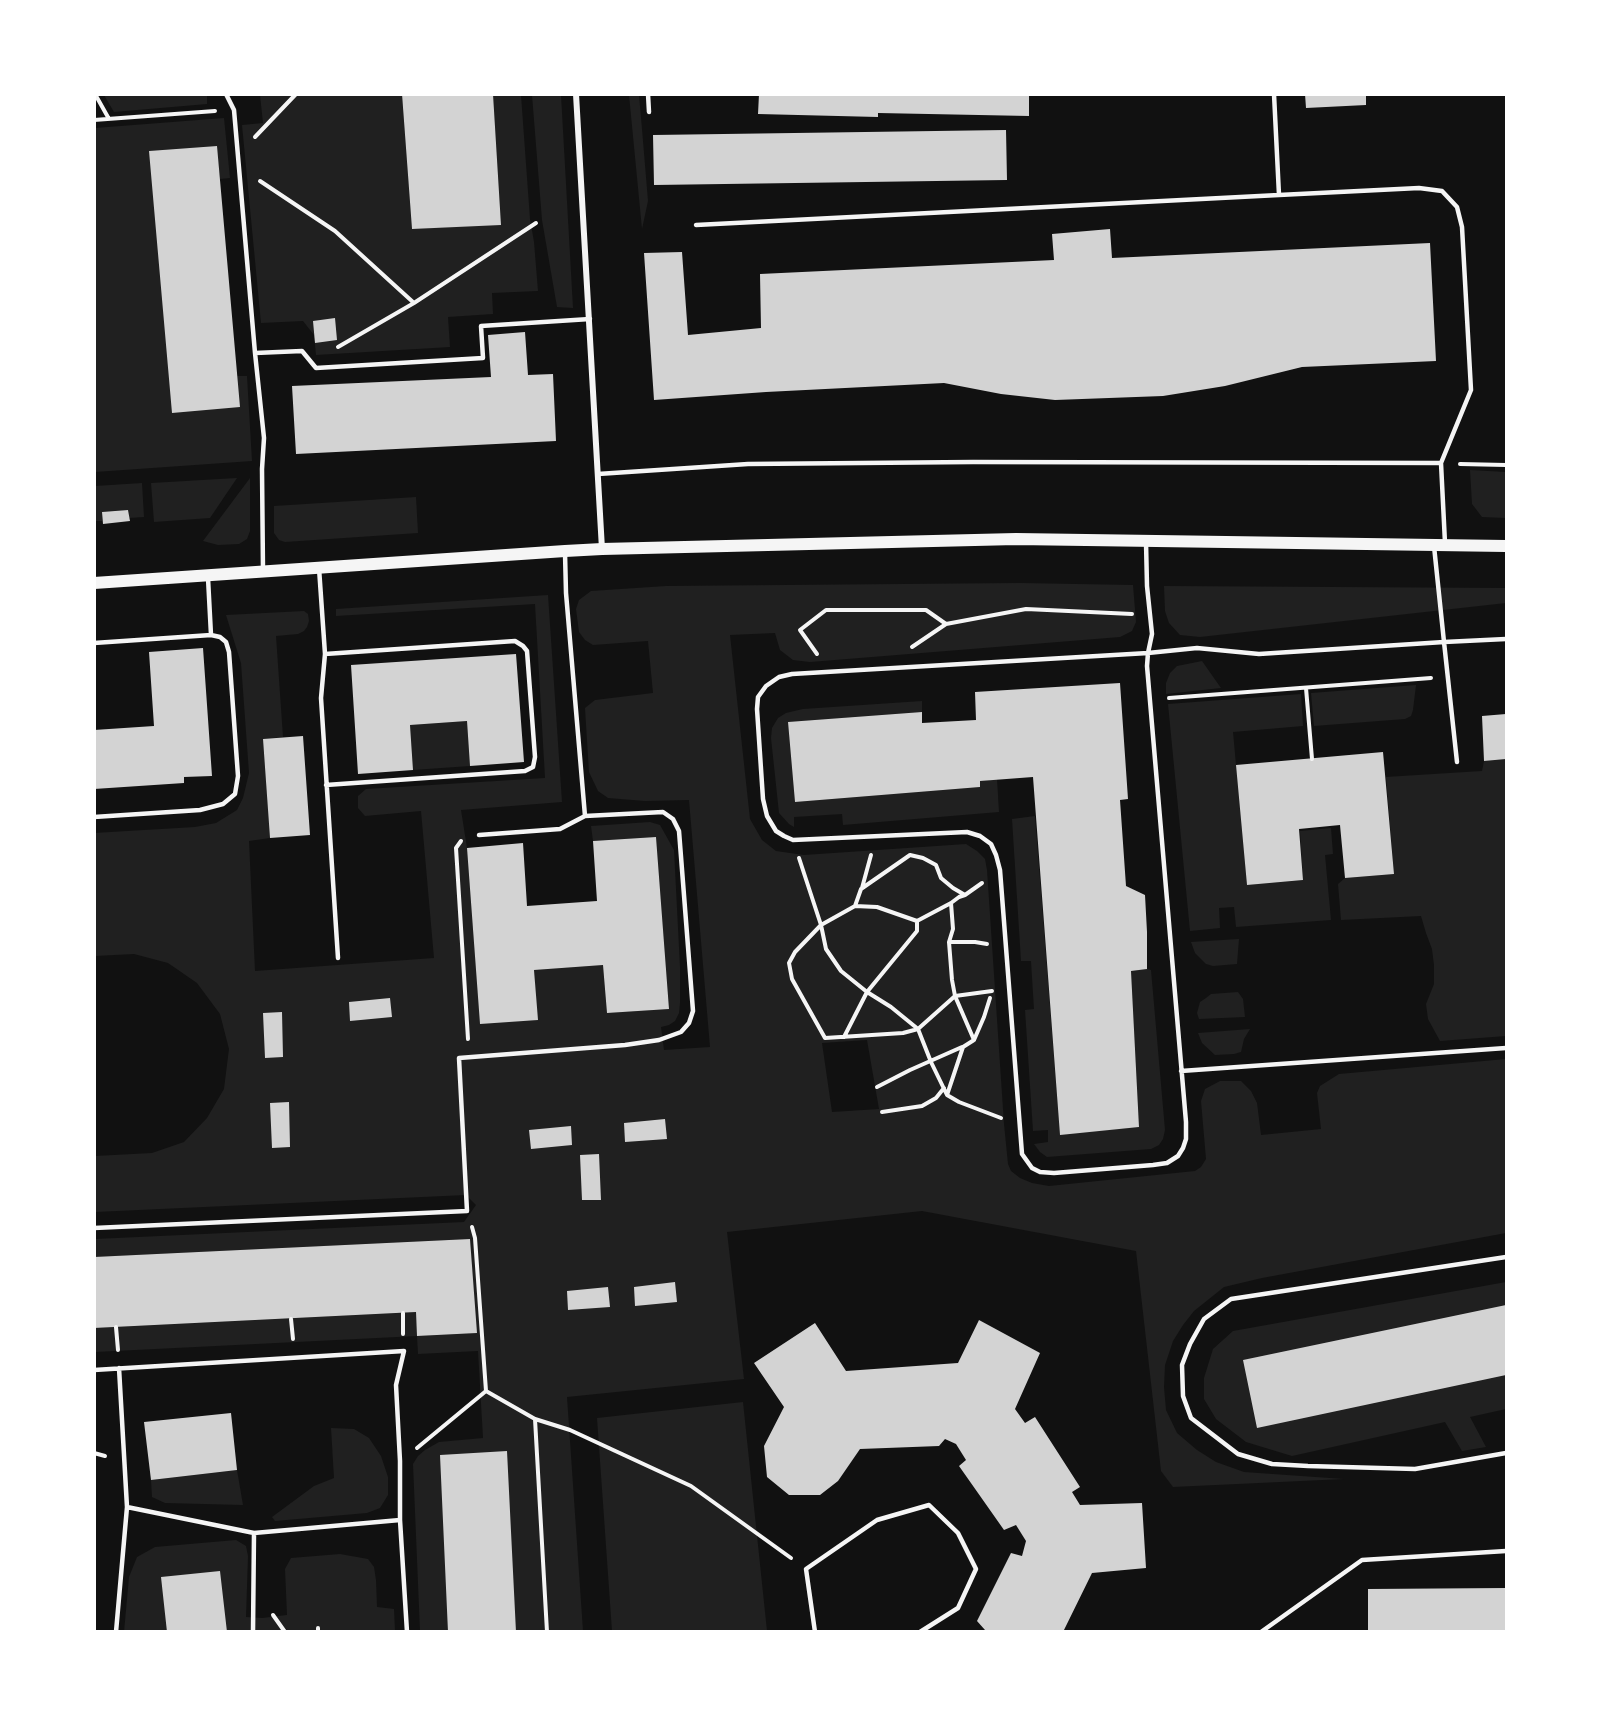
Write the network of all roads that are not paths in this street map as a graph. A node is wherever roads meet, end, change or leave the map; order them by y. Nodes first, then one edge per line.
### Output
1 (226, 94) edge
2 (576, 94) edge
3 (648, 94) edge
4 (1274, 94) edge
5 (649, 112) dead end
6 (1279, 195) junction
7 (696, 225) dead end
8 (590, 319) junction
9 (255, 352) junction
10 (1441, 463) junction
11 (598, 474) junction
12 (1146, 542) junction
13 (1440, 546) junction
14 (1506, 546) edge
15 (602, 549) junction
16 (565, 551) junction
17 (319, 568) junction
18 (263, 572) junction
19 (207, 575) junction
20 (94, 584) edge
21 (211, 635) junction
22 (1506, 639) edge
23 (1444, 642) junction
24 (94, 643) edge
25 (1148, 653) junction
26 (325, 654) junction
27 (1457, 762) dead end
28 (326, 785) junction
29 (585, 816) junction
30 (94, 817) edge
31 (479, 836) road end
32 (338, 958) dead end
33 (1506, 1048) edge
34 (1181, 1071) junction
35 (94, 1228) edge
36 (1506, 1257) edge
37 (119, 1368) junction
38 (94, 1370) edge
39 (1506, 1453) edge
40 (127, 1508) junction
41 (400, 1520) junction
42 (254, 1533) junction
43 (1506, 1551) edge
44 (116, 1632) edge
45 (253, 1632) edge
46 (407, 1632) edge
47 (816, 1632) edge
48 (920, 1632) edge
49 (1261, 1632) edge

1 - 9 lane
2 - 8 street
3 - 5 lane
4 - 6 lane
6 - 7 lane
6 - 10 lane
8 - 9 lane
8 - 11 street
9 - 18 lane
10 - 11 lane
10 - 13 lane
11 - 15 street
12 - 13 main road
12 - 15 main road
12 - 25 lane
13 - 14 main road
13 - 23 lane
15 - 16 main road
16 - 17 main road
16 - 29 lane
17 - 18 main road
17 - 26 lane
18 - 19 main road
19 - 20 main road
19 - 21 lane
21 - 24 lane
21 - 30 lane
22 - 23 lane
23 - 25 lane
23 - 27 lane
25 - 34 lane
25 - 34 lane
26 - 28 lane
26 - 28 lane
28 - 32 lane
29 - 31 lane
29 - 35 lane
33 - 34 lane
36 - 39 lane
37 - 38 lane
37 - 40 lane
37 - 41 lane
40 - 42 lane
40 - 44 lane
41 - 42 lane
41 - 46 lane
42 - 45 lane
43 - 49 lane
47 - 48 lane

